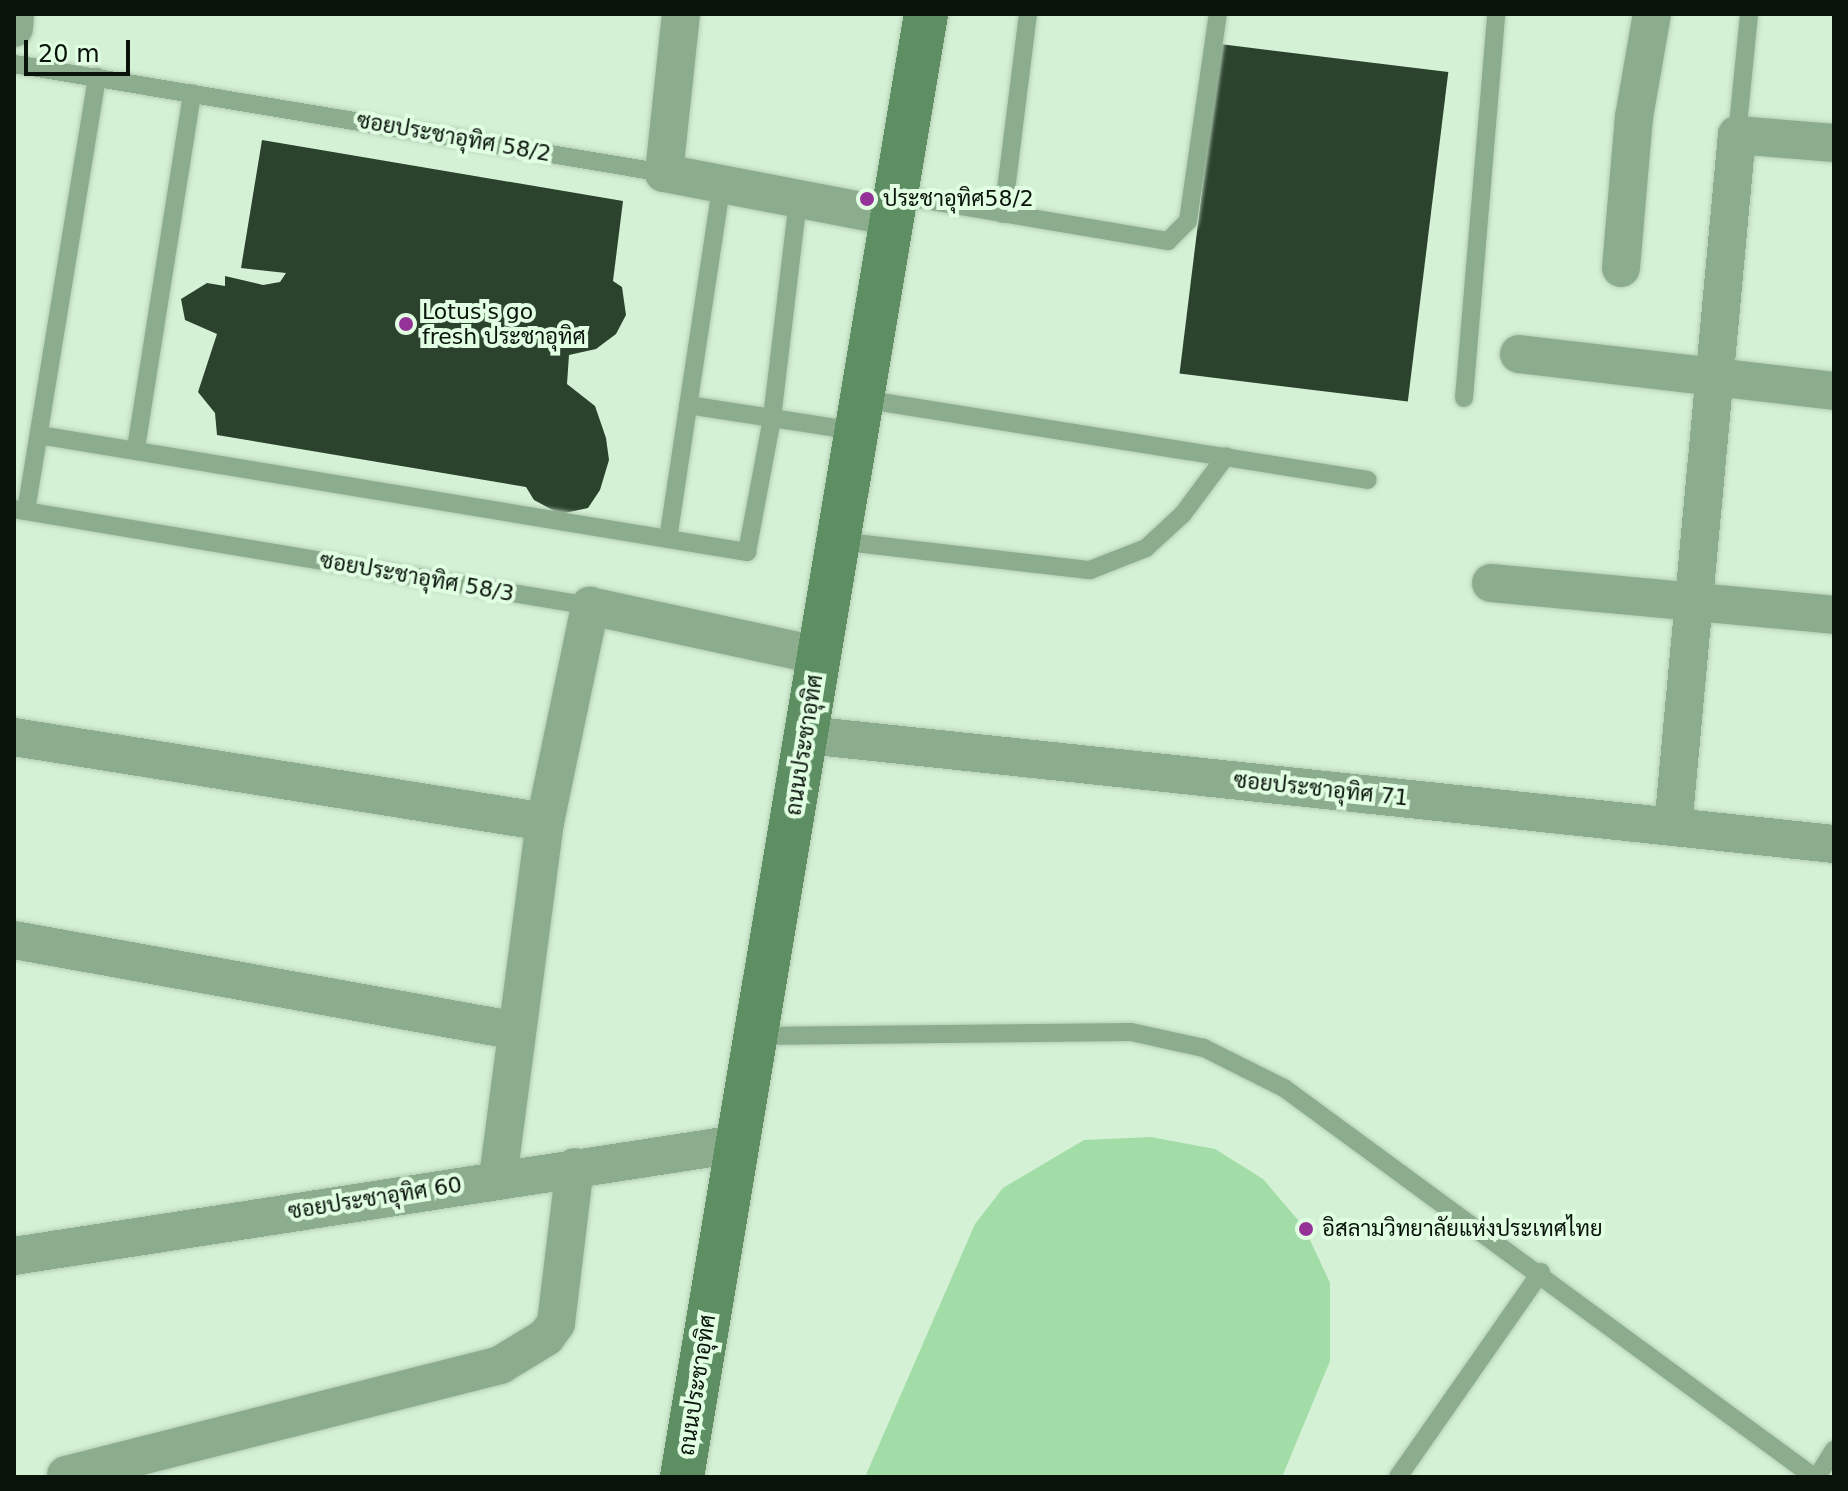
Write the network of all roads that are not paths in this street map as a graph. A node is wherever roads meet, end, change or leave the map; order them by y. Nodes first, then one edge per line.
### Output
1 (15, 14) edge
2 (681, 14) edge
3 (926, 14) edge
4 (1028, 14) edge
5 (1218, 14) edge
6 (1496, 14) edge
7 (1652, 14) edge
8 (1749, 14) edge
9 (14, 20) edge
10 (14, 28) edge
11 (14, 64) edge
12 (97, 77) junction
13 (192, 93) junction
14 (1737, 135) junction
15 (1834, 143) edge
16 (664, 173) junction
17 (722, 184) junction
18 (798, 199) junction
19 (894, 206) junction
20 (1003, 214) junction
21 (1621, 268) dead end
22 (1519, 354) dead end
23 (1715, 377) junction
24 (1834, 391) edge
25 (1464, 398) dead end
26 (688, 405) junction
27 (859, 415) junction
28 (772, 418) junction
29 (39, 435) junction
30 (136, 448) junction
31 (1226, 456) junction
32 (1368, 480) dead end
33 (20, 510) edge
34 (668, 539) junction
35 (835, 540) junction
36 (1491, 583) dead end
37 (1693, 602) junction
38 (590, 606) junction
39 (1834, 615) edge
40 (817, 655) junction
41 (807, 735) junction
42 (14, 737) edge
43 (545, 822) junction
44 (1673, 827) junction
45 (1834, 844) edge
46 (14, 940) edge
47 (517, 1031) junction
48 (755, 1036) junction
49 (737, 1144) junction
50 (575, 1167) junction
51 (498, 1178) junction
52 (14, 1256) edge
53 (1541, 1272) junction
54 (1834, 1450) edge
55 (66, 1475) edge
56 (682, 1477) edge
57 (1398, 1477) edge
58 (1816, 1477) edge

1 - 9 street
2 - 16 street
3 - 19 main road, ถนนประชาอุทิศ
4 - 20 lane
5 - 20 lane
6 - 25 lane
7 - 21 street
8 - 14 lane
9 - 10 street
11 - 12 lane, ซอยประชาอุทิศ 58/2
12 - 13 lane, ซอยประชาอุทิศ 58/2
12 - 29 lane
13 - 16 lane, ซอยประชาอุทิศ 58/2
13 - 30 lane
14 - 15 street
14 - 23 street
16 - 17 street, ซอยประชาอุทิศ 58/2
17 - 18 street, ซอยประชาอุทิศ 58/2
17 - 26 lane
18 - 19 street, ซอยประชาอุทิศ 58/2
18 - 28 lane
19 - 20 lane
19 - 27 main road, ถนนประชาอุทิศ
22 - 23 street
23 - 24 street
23 - 37 street
26 - 28 lane
26 - 34 lane
27 - 28 lane
27 - 31 lane
27 - 35 main road, ถนนประชาอุทิศ
28 - 34 lane
29 - 30 lane
29 - 33 lane
30 - 34 lane
31 - 32 lane
31 - 35 lane
33 - 38 lane, ซอยประชาอุทิศ 58/3
35 - 40 main road, ถนนประชาอุทิศ
36 - 37 street
37 - 39 street
37 - 44 street
38 - 40 street, ซอยประชาอุทิศ 58/3
38 - 43 street
40 - 41 main road, ถนนประชาอุทิศ
41 - 44 street, ซอยประชาอุทิศ 71
41 - 48 main road, ถนนประชาอุทิศ
42 - 43 street
43 - 47 street
44 - 45 street, ซอยประชาอุทิศ 71
46 - 47 street
47 - 51 street
48 - 49 main road, ถนนประชาอุทิศ
48 - 53 lane
49 - 50 street, ซอยประชาอุทิศ 60
49 - 56 main road, ถนนประชาอุทิศ
50 - 51 street, ซอยประชาอุทิศ 60
50 - 55 street
51 - 52 street, ซอยประชาอุทิศ 60
53 - 57 lane
53 - 58 lane
54 - 58 lane

